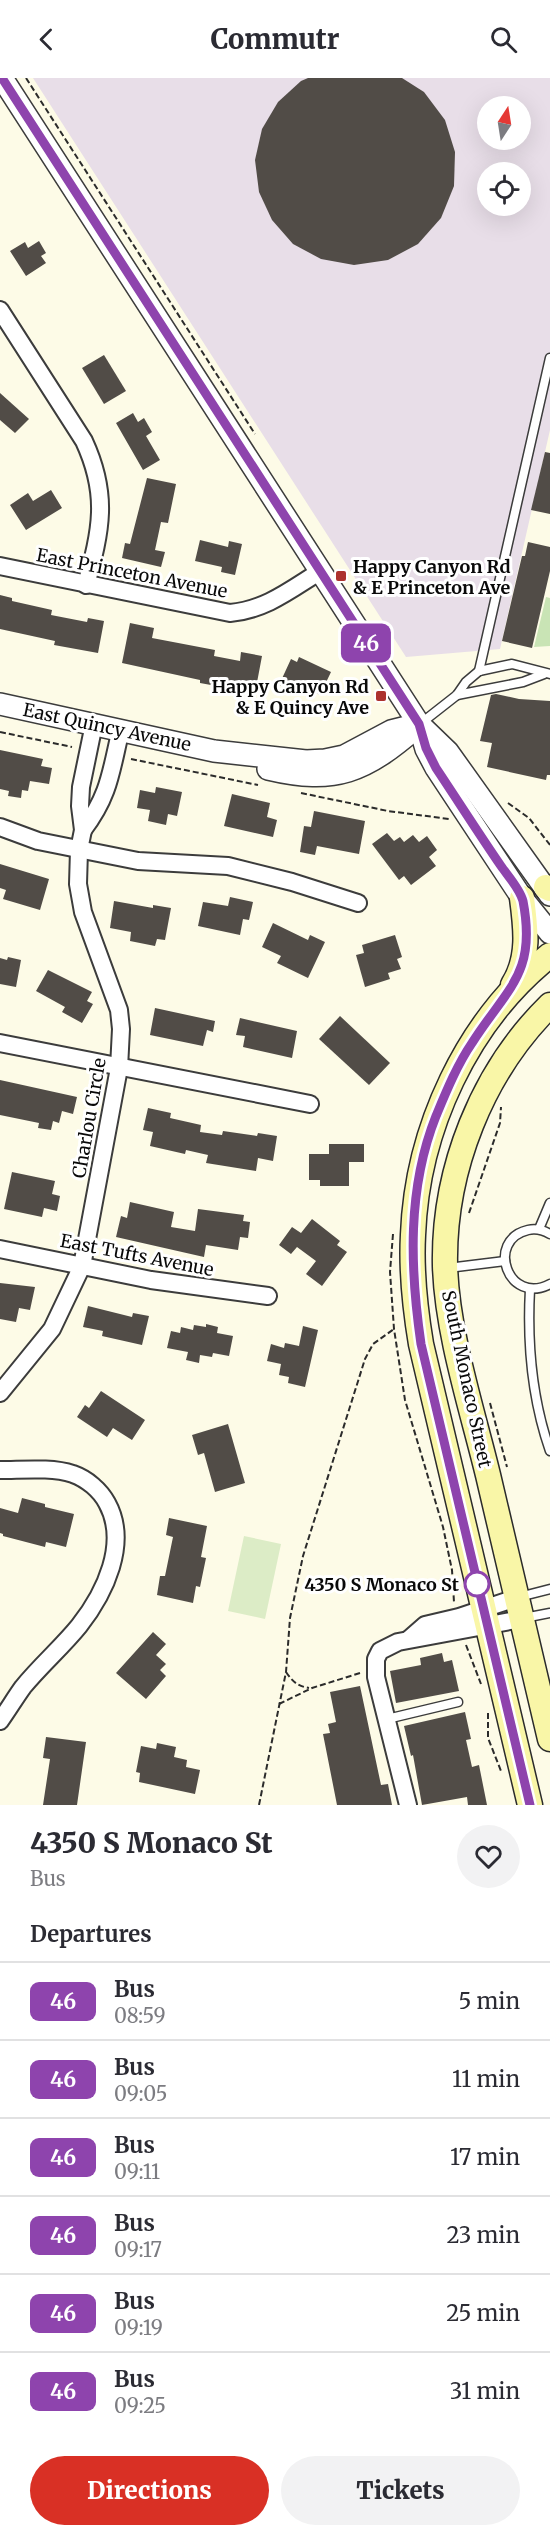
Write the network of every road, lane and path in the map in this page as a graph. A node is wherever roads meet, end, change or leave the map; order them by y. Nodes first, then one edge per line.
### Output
1 (2, 78) edge
2 (26, 78) edge
3 (0, 309) edge
4 (550, 358) edge
5 (256, 437) dead end
6 (0, 566) edge
7 (319, 572) junction
8 (86, 585) junction
9 (479, 671) junction
10 (547, 674) edge
11 (457, 695) junction
12 (0, 704) edge
13 (94, 724) junction
14 (419, 724) junction
15 (120, 729) junction
16 (0, 732) edge
17 (88, 751) junction
18 (115, 756) junction
19 (263, 786) dead end
20 (297, 792) dead end
21 (443, 819) dead end
22 (0, 827) edge
23 (83, 830) junction
24 (79, 850) junction
25 (549, 890) edge
26 (522, 898) junction
27 (358, 903) dead end
28 (550, 933) edge
29 (550, 955) edge
30 (508, 995) junction
31 (550, 1005) edge
32 (0, 1043) edge
33 (119, 1068) junction
34 (502, 1099) dead end
35 (310, 1104) dead end
36 (550, 1203) edge
37 (468, 1215) dead end
38 (539, 1229) junction
39 (550, 1234) edge
40 (0, 1249) edge
41 (504, 1261) junction
42 (82, 1266) junction
43 (445, 1268) junction
44 (550, 1284) edge
45 (530, 1289) junction
46 (268, 1296) dead end
47 (0, 1393) edge
48 (488, 1394) dead end
49 (550, 1451) edge
50 (0, 1470) edge
51 (508, 1471) dead end
52 (550, 1589) edge
53 (519, 1608) junction
54 (550, 1613) edge
55 (484, 1617) junction
56 (461, 1623) junction
57 (375, 1668) junction
58 (286, 1672) junction
59 (312, 1688) junction
60 (484, 1693) dead end
61 (458, 1702) dead end
62 (279, 1704) junction
63 (488, 1712) dead end
64 (387, 1719) junction
65 (0, 1721) edge
66 (550, 1739) edge
67 (502, 1772) dead end
68 (259, 1805) edge
69 (408, 1805) edge
70 (530, 1805) edge

1 - 7 street
2 - 5 path
3 - 8 street
4 - 9 lane
6 - 8 street, East Princeton Avenue
7 - 8 street, East Princeton Avenue
7 - 14 street
9 - 10 lane
9 - 11 lane
10 - 11 lane
11 - 14 lane
12 - 13 street, East Quincy Avenue
13 - 15 street, East Quincy Avenue
13 - 17 street, Charlou Circle
14 - 15 street, East Quincy Avenue
14 - 25 street
14 - 26 street
15 - 18 street, Charlou Circle
16 - 17 path
17 - 23 street, Charlou Circle
18 - 19 path
18 - 23 street, Charlou Circle
20 - 21 path
22 - 24 street
23 - 24 street, Charlou Circle
24 - 27 street
24 - 33 street, Charlou Circle
26 - 28 street
26 - 30 main road
29 - 30 main road, South Monaco Street
30 - 55 main road, South Monaco Street
31 - 43 main road, South Monaco Street
32 - 33 street
33 - 35 street
33 - 42 street, Charlou Circle
34 - 37 path
36 - 38 lane
38 - 39 lane
38 - 41 lane
40 - 42 street, East Tufts Avenue
41 - 43 lane
41 - 45 lane
42 - 46 street, East Tufts Avenue
42 - 47 street, Charlou Circle
43 - 53 main road, South Monaco Street
44 - 45 lane
45 - 49 lane
48 - 51 path
50 - 65 street
52 - 53 lane
53 - 54 lane
53 - 55 street
53 - 66 main road, South Monaco Street
55 - 56 street
55 - 70 main road, South Monaco Street
56 - 57 street
56 - 58 path
56 - 60 path
57 - 59 path
57 - 64 street
58 - 59 path
58 - 62 path
59 - 62 path
61 - 64 lane
62 - 68 path
63 - 67 path
64 - 69 street

